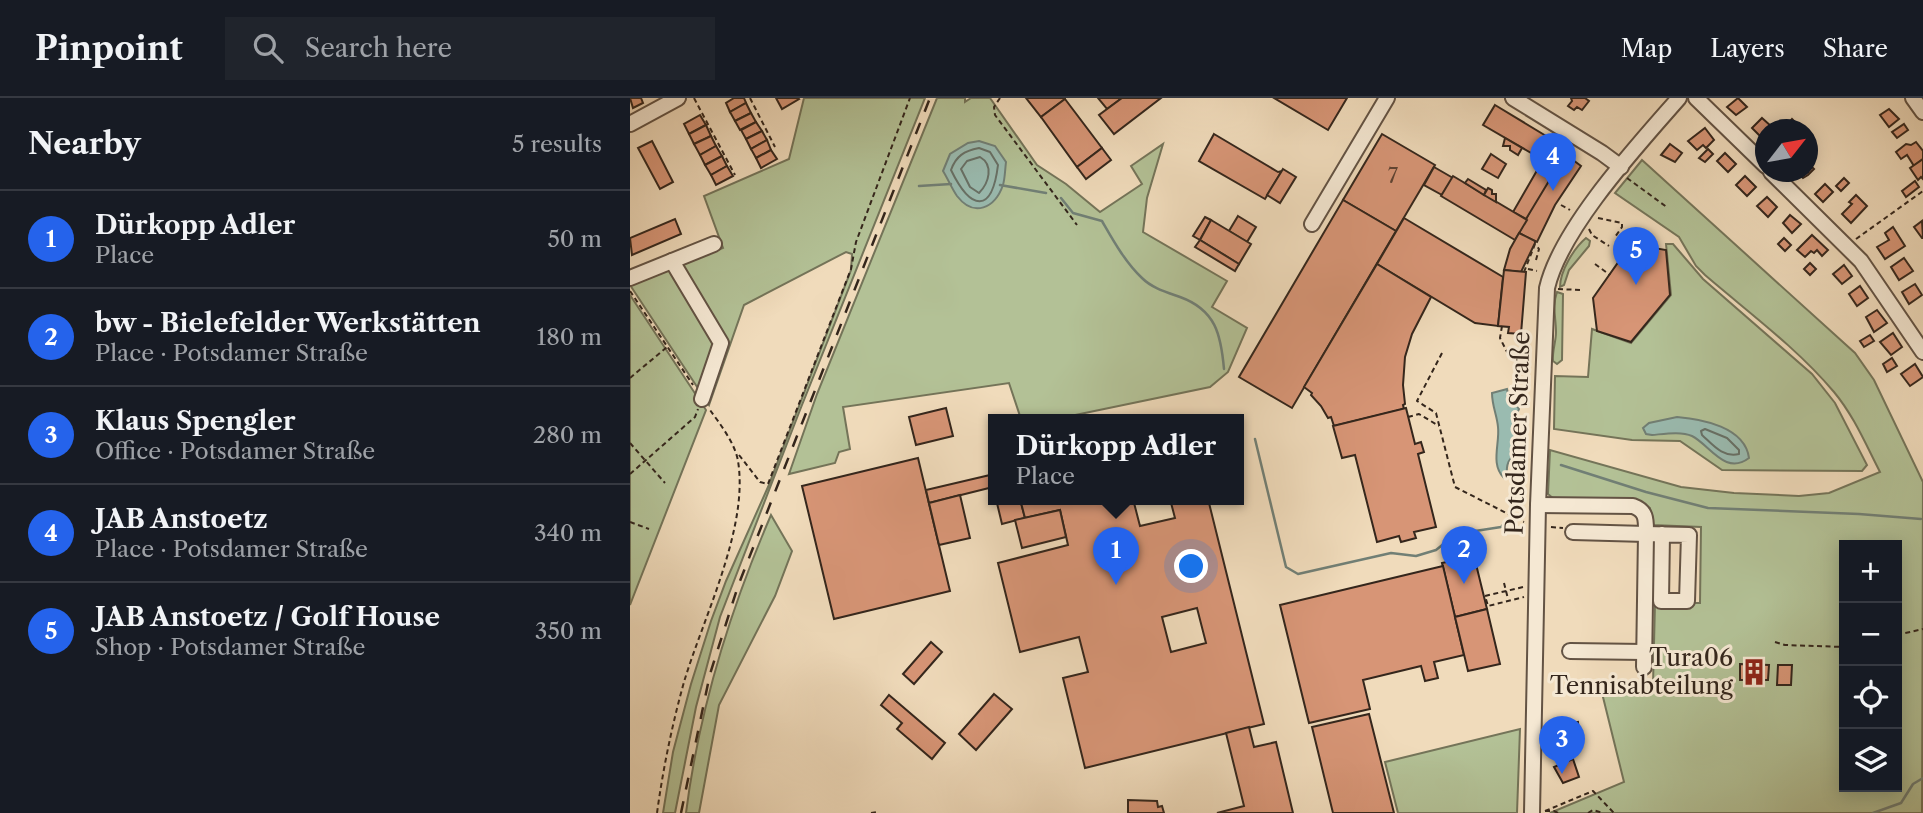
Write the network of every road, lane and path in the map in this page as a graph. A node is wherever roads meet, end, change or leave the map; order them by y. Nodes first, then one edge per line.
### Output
1 (678, 98) edge
2 (694, 98) edge
3 (750, 98) edge
4 (910, 98) edge
5 (1000, 98) edge
6 (1387, 98) edge
7 (1513, 98) edge
8 (1679, 98) edge
9 (1696, 98) edge
10 (1913, 98) edge
11 (1923, 111) edge
12 (630, 124) edge
13 (775, 147) dead end
14 (1755, 155) edge
15 (1620, 169) junction
16 (735, 175) dead end
17 (1781, 182) edge
18 (1923, 191) edge
19 (1668, 208) dead end
20 (1583, 219) junction
21 (1312, 224) dead end
22 (1077, 225) dead end
23 (1615, 237) dead end
24 (714, 244) dead end
25 (1609, 246) dead end
26 (1847, 247) junction
27 (1536, 260) dead end
28 (673, 261) junction
29 (1595, 264) dead end
30 (1526, 268) junction
31 (1537, 271) dead end
32 (1524, 272) dead end
33 (1609, 275) dead end
34 (630, 278) edge
35 (1547, 288) junction
36 (1580, 290) dead end
37 (630, 291) edge
38 (1502, 326) dead end
39 (668, 346) junction
40 (1923, 352) edge
41 (1442, 353) dead end
42 (1532, 353) dead end
43 (630, 378) edge
44 (702, 399) junction
45 (1408, 417) dead end
46 (1440, 426) junction
47 (630, 443) edge
48 (737, 453) junction
49 (646, 461) junction
50 (630, 474) edge
51 (665, 483) dead end
52 (1538, 505) junction
53 (630, 522) edge
54 (1532, 524) junction
55 (649, 529) dead end
56 (1573, 532) joint
57 (1646, 534) junction
58 (1662, 534) junction
59 (1504, 583) dead end
60 (1527, 586) dead end
61 (1506, 591) junction
62 (1527, 596) dead end
63 (1509, 601) junction
64 (1923, 629) edge
65 (1902, 634) edge
66 (1775, 642) dead end
67 (1839, 647) edge
68 (1570, 651) dead end
69 (878, 812) edge
70 (657, 813) edge
71 (871, 813) edge
72 (1532, 813) edge
73 (1558, 813) edge
74 (1588, 813) edge
75 (1603, 813) edge
76 (1614, 813) edge

1 - 12 street
2 - 16 path
3 - 13 path
4 - 48 path
5 - 22 path
6 - 21 street
7 - 15 street
8 - 15 street, Potsdamer Straße
9 - 14 street
10 - 11 street
15 - 19 path
15 - 20 street, Potsdamer Straße
17 - 26 street
18 - 26 path
20 - 23 path
20 - 25 path
20 - 35 street, Potsdamer Straße
24 - 28 street
26 - 40 street
27 - 30 path
28 - 34 street
28 - 44 street
29 - 33 path
30 - 31 path
30 - 32 path
35 - 36 path
35 - 52 street, Potsdamer Straße
37 - 39 path
38 - 42 path
39 - 43 path
39 - 44 path
41 - 46 path
44 - 48 path
44 - 49 path
45 - 46 path
46 - 54 path
47 - 49 path
48 - 70 path
49 - 50 path
49 - 51 path
52 - 54 street, Potsdamer Straße
52 - 57 street
53 - 55 path
54 - 56 path
54 - 72 street, Potsdamer Straße
56 - 57 street
57 - 58 street
57 - 68 street
58 - 58 street
59 - 61 path
60 - 61 path
61 - 63 path
61 - 63 path
62 - 63 path
64 - 65 path
66 - 67 path
69 - 71 path
73 - 76 path
74 - 75 path

